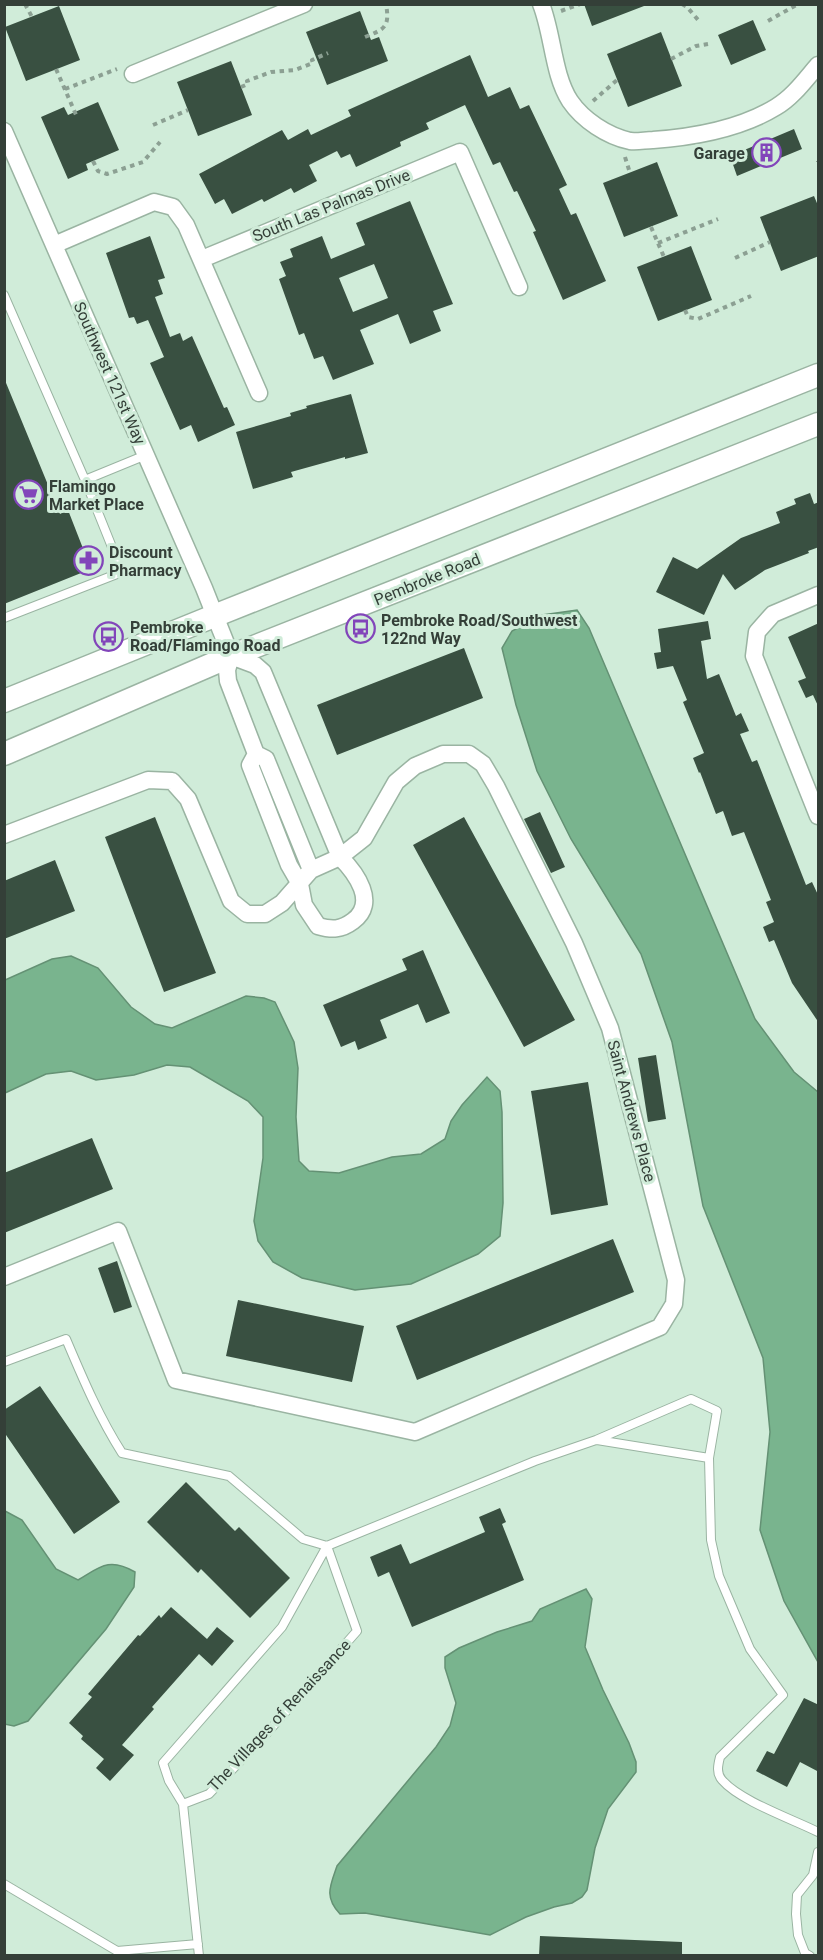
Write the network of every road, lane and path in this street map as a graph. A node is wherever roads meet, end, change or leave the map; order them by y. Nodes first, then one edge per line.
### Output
1 (304, 4) edge
2 (386, 4) edge
3 (541, 4) edge
4 (682, 4) edge
5 (798, 4) edge
6 (27, 5) edge
7 (32, 17) dead end
8 (699, 21) dead end
9 (768, 21) dead end
10 (365, 37) dead end
11 (708, 44) dead end
12 (328, 53) dead end
13 (671, 59) dead end
14 (819, 65) edge
15 (56, 69) dead end
16 (127, 70) joint
17 (617, 80) dead end
18 (241, 87) dead end
19 (65, 89) junction
20 (188, 110) dead end
21 (581, 114) junction
22 (77, 117) dead end
23 (153, 125) dead end
24 (4, 131) edge
25 (160, 142) dead end
26 (93, 161) dead end
27 (718, 219) dead end
28 (651, 226) dead end
29 (770, 242) dead end
30 (658, 243) junction
31 (54, 245) junction
32 (664, 256) dead end
33 (735, 258) dead end
34 (202, 259) junction
35 (519, 287) dead end
36 (4, 295) edge
37 (751, 296) dead end
38 (685, 310) dead end
39 (819, 375) edge
40 (259, 393) dead end
41 (819, 424) edge
42 (146, 455) junction
43 (85, 480) junction
44 (819, 595) edge
45 (214, 615) junction
46 (4, 618) edge
47 (231, 656) junction
48 (4, 701) edge
49 (4, 754) edge
50 (256, 754) junction
51 (819, 816) edge
52 (4, 835) edge
53 (340, 857) junction
54 (311, 870) junction
55 (300, 884) junction
56 (4, 1277) edge
57 (4, 1362) edge
58 (596, 1440) junction
59 (709, 1458) junction
60 (327, 1546) junction
61 (183, 1804) junction
62 (819, 1832) edge
63 (819, 1852) edge
64 (816, 1875) edge
65 (4, 1884) edge
66 (819, 1884) edge
67 (198, 1944) junction
68 (199, 1956) edge
69 (810, 1956) edge

1 - 16 street
2 - 10 path
3 - 21 street
4 - 8 path
5 - 9 path
6 - 7 path
11 - 13 path
12 - 18 path
14 - 21 street
15 - 19 path
16 - 19 path
17 - 21 path
19 - 22 path
20 - 23 path
24 - 31 street, Southwest 121st Way
25 - 26 path
27 - 30 path
28 - 30 path
29 - 33 path
30 - 32 path
31 - 34 street
31 - 42 street, Southwest 121st Way
34 - 35 street, South Las Palmas Drive
34 - 40 street
36 - 43 lane
37 - 38 path
39 - 45 main road
41 - 47 main road, Pembroke Road
42 - 43 lane
42 - 45 street, Southwest 121st Way
43 - 46 lane
44 - 51 street
45 - 47 street, Southwest 121st Way
45 - 48 main road
47 - 49 main road, Pembroke Road
47 - 50 street
47 - 53 street
50 - 54 street
50 - 55 street
52 - 55 street, Saint Andrews Place
53 - 54 street, Saint Andrews Place
53 - 55 street
53 - 56 street, Saint Andrews Place
54 - 55 street, Saint Andrews Place
57 - 60 lane
58 - 59 lane
58 - 59 lane
58 - 60 lane
59 - 62 lane
60 - 61 lane
60 - 61 lane, The Villages of Renaissance
61 - 67 lane
63 - 64 lane
64 - 66 lane
64 - 69 lane
65 - 67 lane
67 - 68 lane

